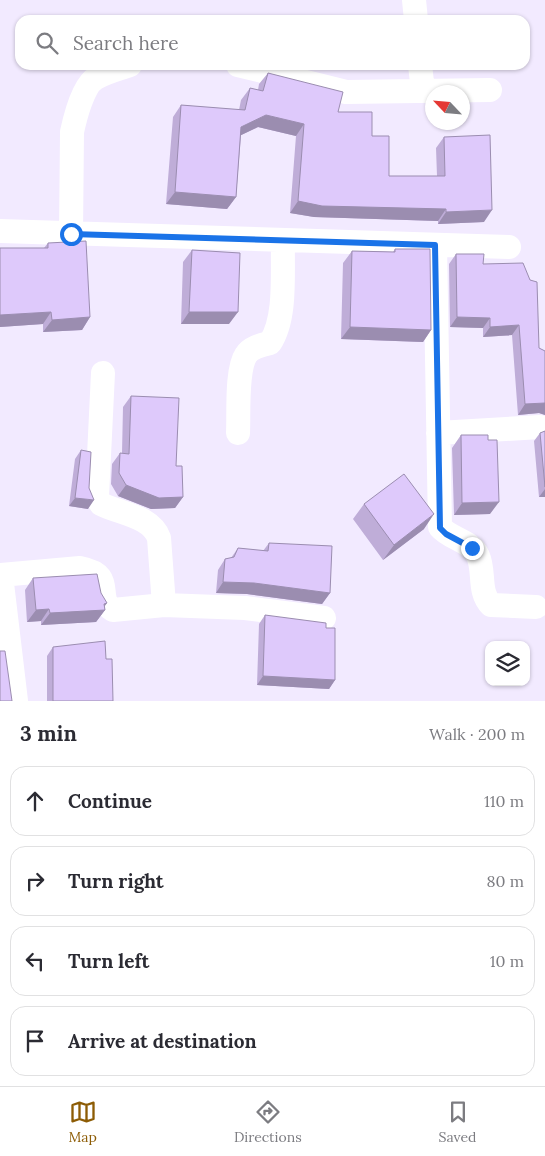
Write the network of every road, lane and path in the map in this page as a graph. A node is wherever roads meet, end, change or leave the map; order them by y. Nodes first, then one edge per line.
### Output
1 (414, 0) edge
2 (416, 15) edge
3 (117, 70) edge
4 (258, 70) edge
5 (421, 70) edge
6 (490, 90) dead end
7 (423, 91) junction
8 (0, 232) edge
9 (71, 234) junction
10 (283, 240) junction
11 (435, 245) junction
12 (509, 248) dead end
13 (103, 373) dead end
14 (540, 427) dead end
15 (238, 433) dead end
16 (438, 433) junction
17 (0, 575) edge
18 (164, 605) junction
19 (536, 607) dead end
20 (324, 618) dead end
21 (16, 701) edge

1 - 2 street
3 - 9 street
4 - 7 street
5 - 7 street
6 - 7 street
8 - 9 street
9 - 10 street
10 - 11 street
10 - 15 street
11 - 12 street
11 - 16 street
13 - 18 street
14 - 16 street
16 - 19 street
17 - 18 street
17 - 21 street
18 - 20 street

